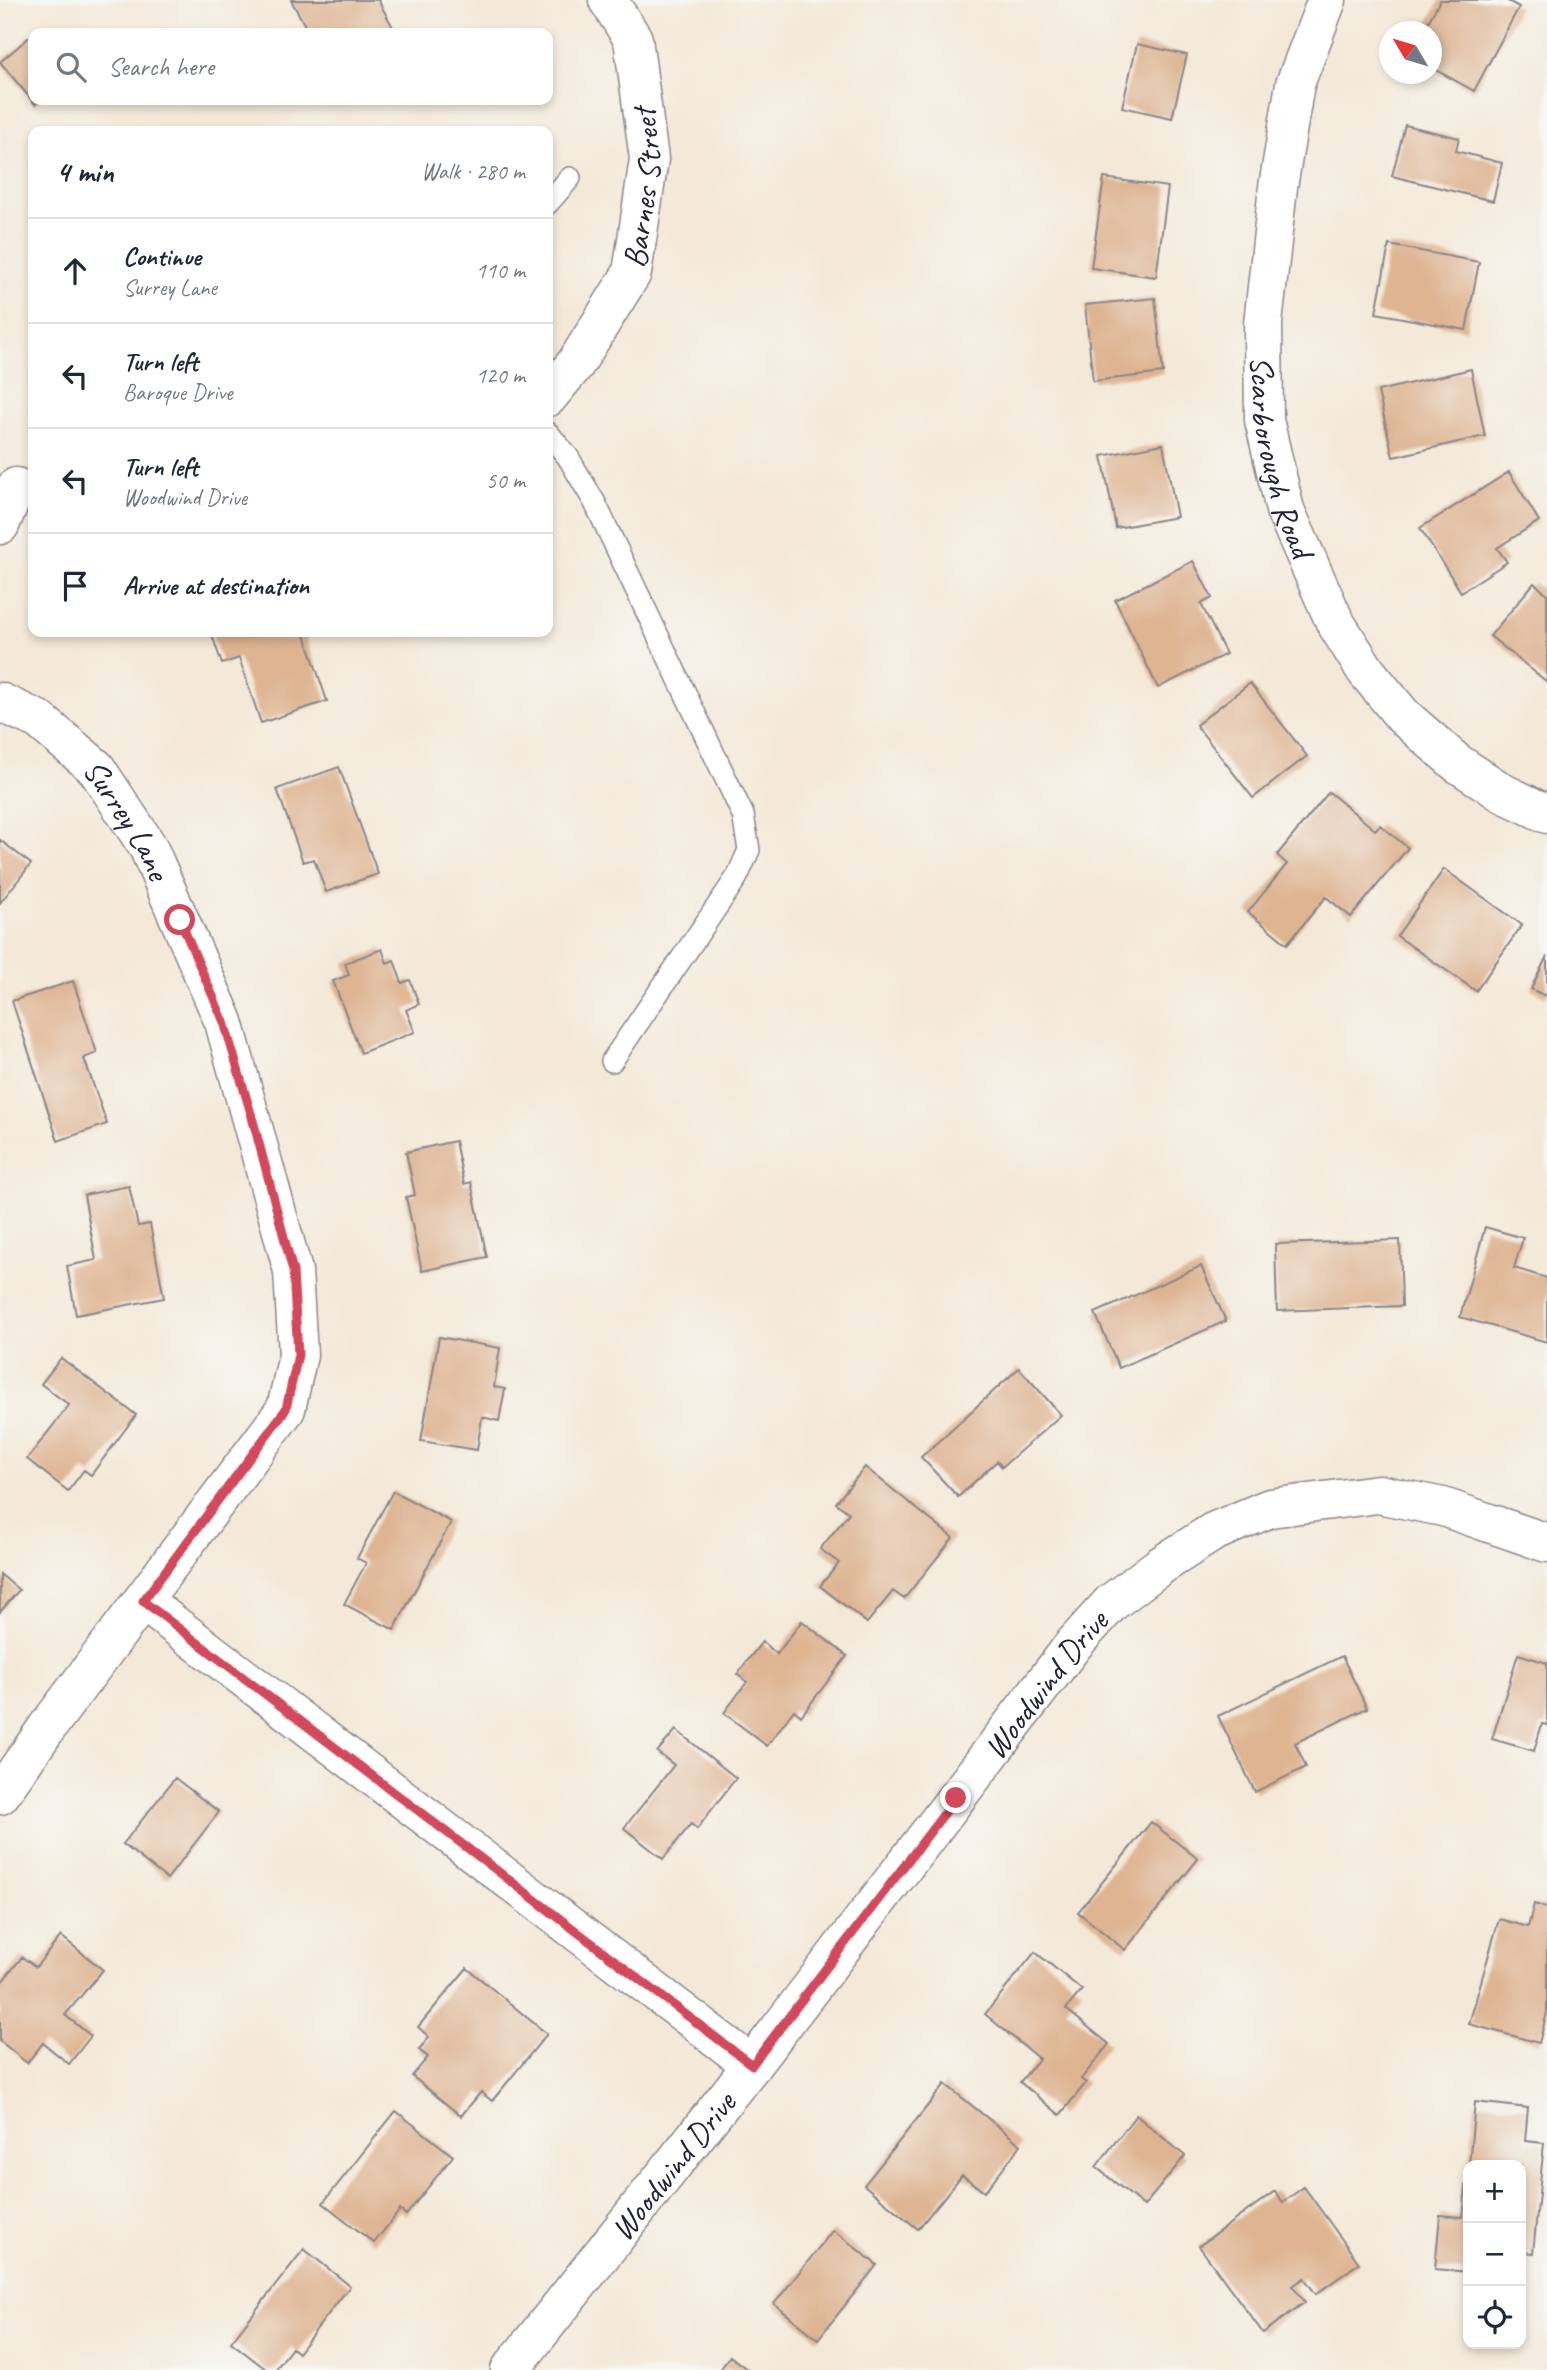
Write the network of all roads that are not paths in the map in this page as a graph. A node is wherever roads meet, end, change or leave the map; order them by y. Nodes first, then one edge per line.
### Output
1 (608, 0) edge
2 (1327, 0) edge
3 (570, 178) dead end
4 (553, 197) edge
5 (553, 391) edge
6 (553, 439) edge
7 (16, 487) dead end
8 (0, 526) edge
9 (0, 702) edge
10 (1547, 814) edge
11 (612, 1061) dead end
12 (1547, 1543) edge
13 (143, 1601) junction
14 (0, 1795) edge
15 (752, 2065) junction
16 (510, 2370) edge

1 - 5 street, Barnes Street
2 - 10 street, Scarborough Road
3 - 4 lane
6 - 11 lane
7 - 8 street
9 - 13 street, Surrey Lane
12 - 15 street, Woodwind Drive
13 - 14 street, Surrey Lane
13 - 15 street
15 - 16 street, Woodwind Drive

